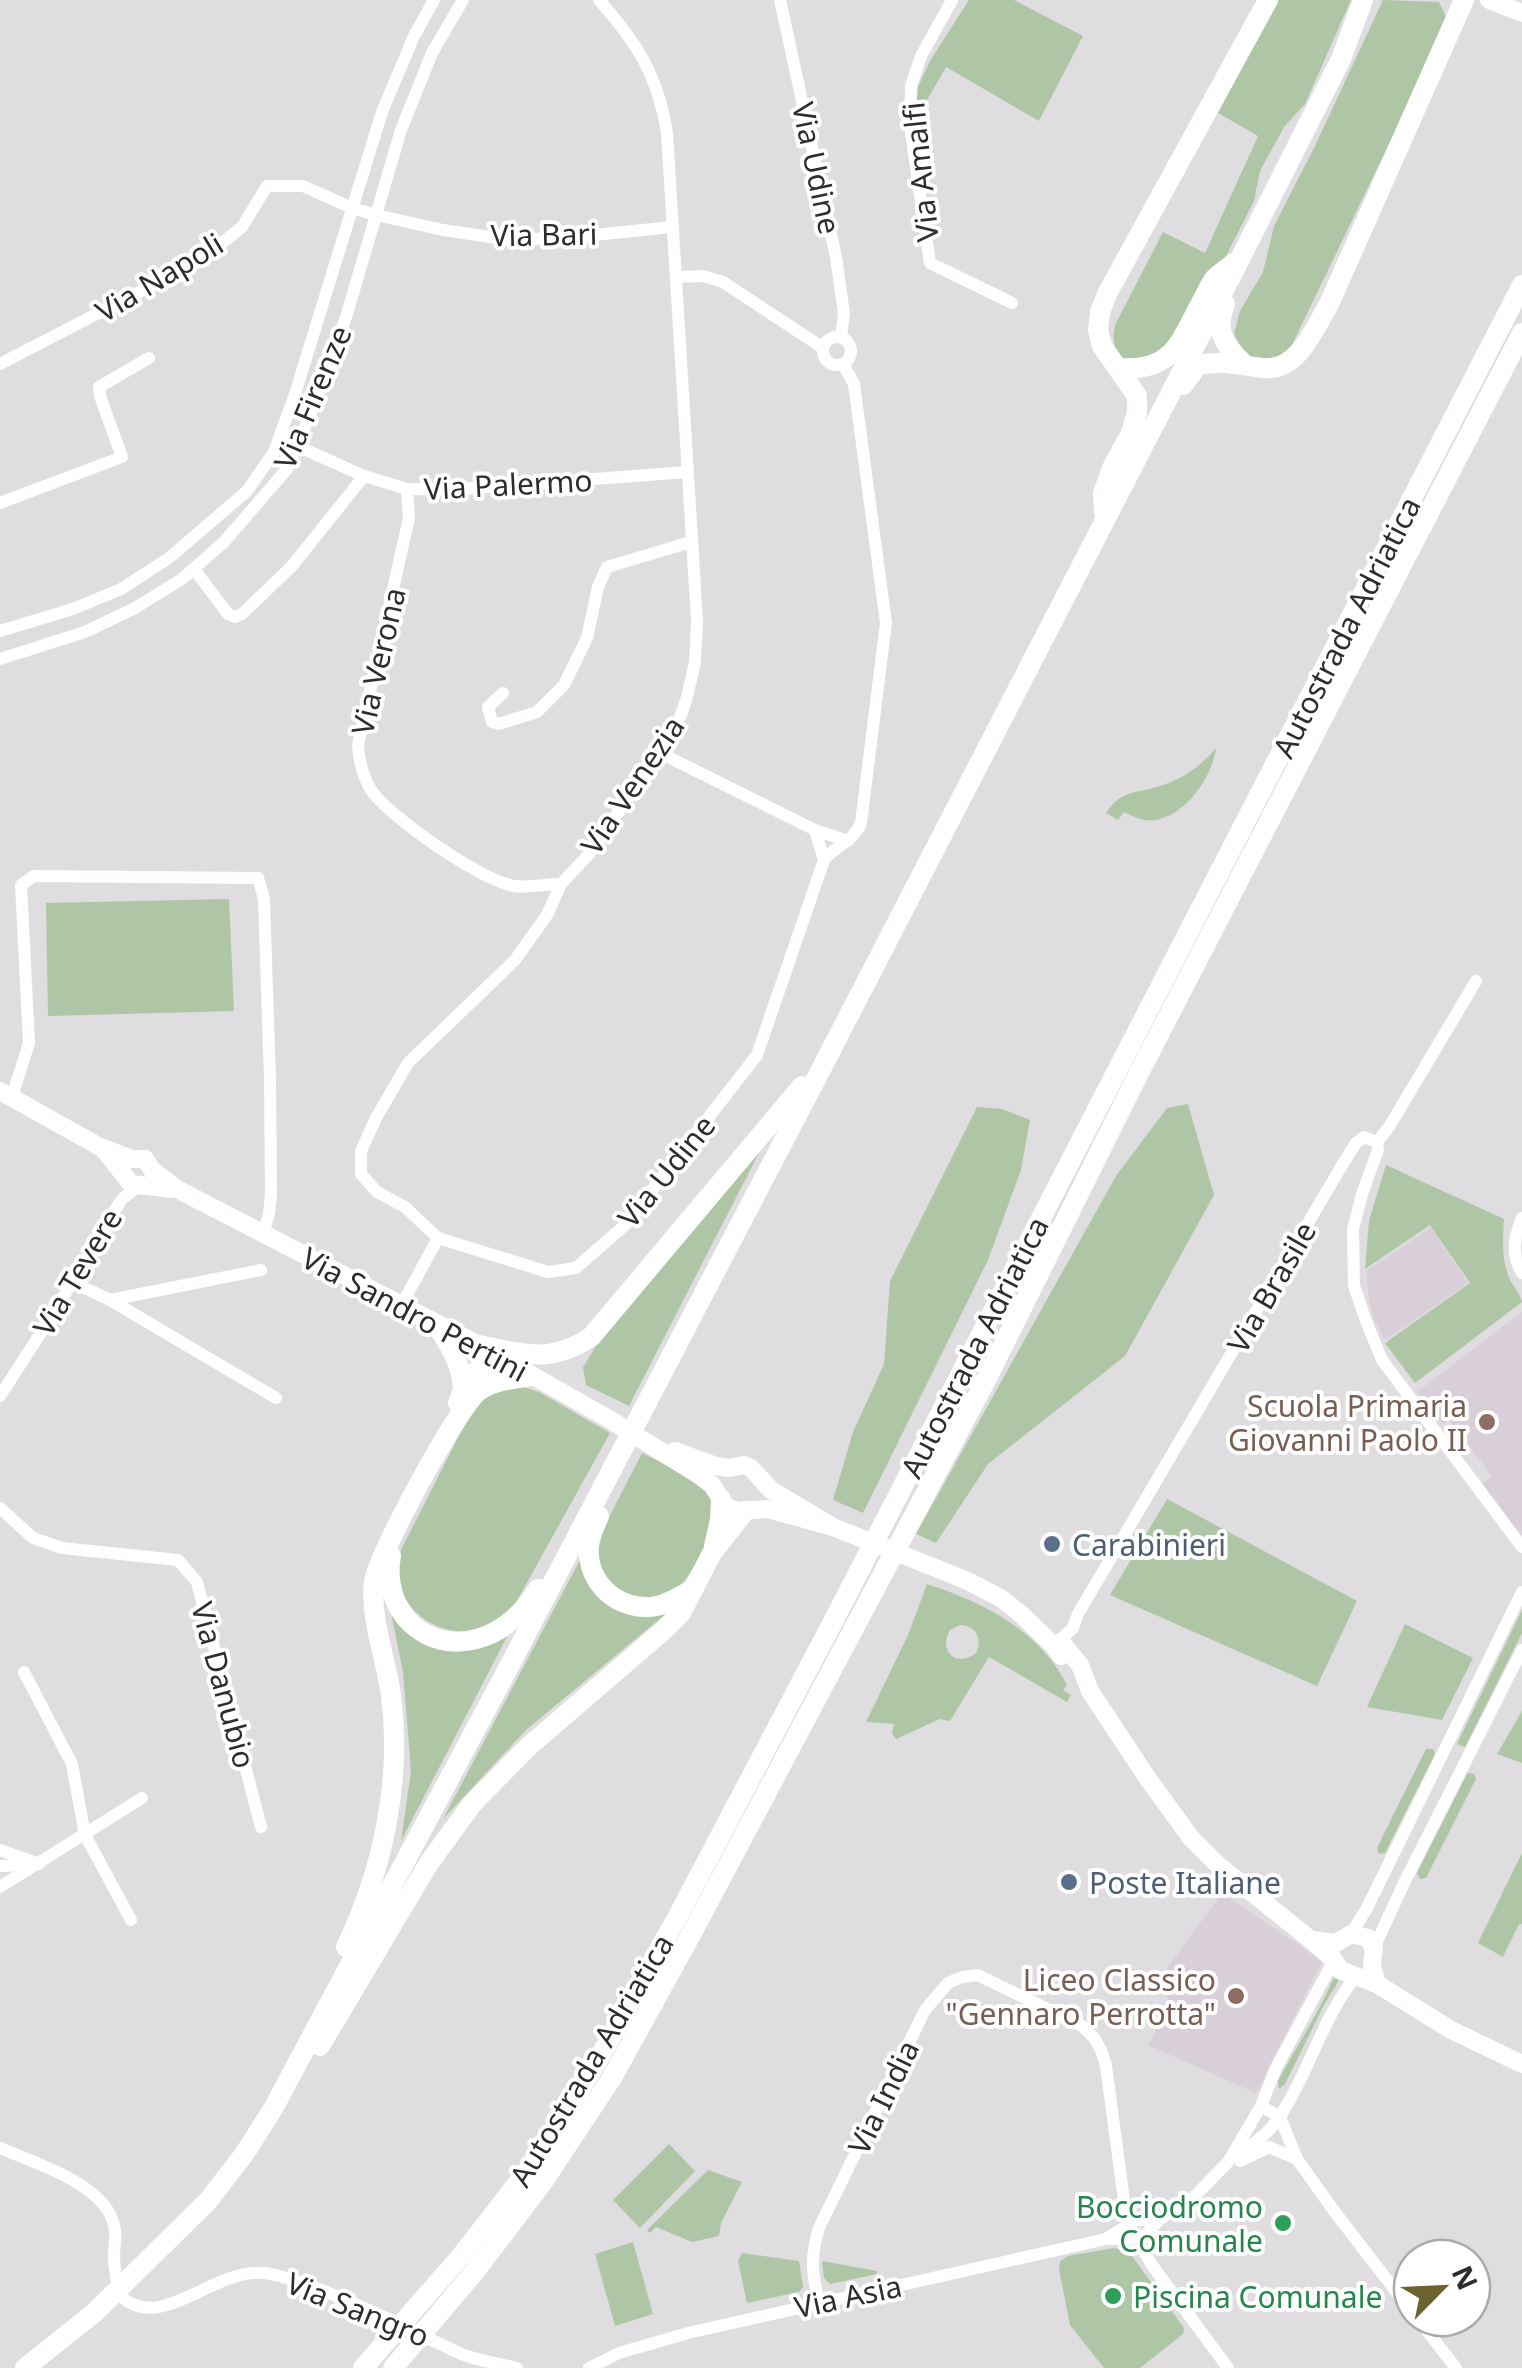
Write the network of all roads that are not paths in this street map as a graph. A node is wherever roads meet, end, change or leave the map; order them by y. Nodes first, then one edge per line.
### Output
1 (434, 0) edge
2 (463, 0) edge
3 (599, 0) edge
4 (780, 0) edge
5 (952, 0) edge
6 (1268, 0) edge
7 (1363, 0) edge
8 (1464, 0) edge
9 (1488, 0) edge
10 (1522, 12) edge
11 (356, 209) junction
12 (376, 215) junction
13 (672, 227) junction
14 (1240, 259) junction
15 (676, 277) junction
16 (1522, 285) edge
17 (1012, 304) dead end
18 (1522, 333) edge
19 (841, 337) junction
20 (823, 348) junction
21 (149, 358) dead end
22 (1243, 363) junction
23 (0, 364) edge
24 (843, 364) junction
25 (1119, 368) junction
26 (1148, 434) junction
27 (279, 438) junction
28 (296, 447) junction
29 (688, 472) junction
30 (364, 476) junction
31 (407, 490) junction
32 (0, 502) edge
33 (1104, 519) junction
34 (691, 542) junction
35 (194, 569) junction
36 (0, 632) edge
37 (1, 656) edge
38 (503, 693) dead end
39 (660, 753) junction
40 (815, 830) junction
41 (848, 841) junction
42 (824, 860) junction
43 (561, 884) junction
44 (1476, 981) dead end
45 (829, 1054) junction
46 (6, 1094) edge
47 (1377, 1142) junction
48 (136, 1175) junction
49 (1522, 1218) edge
50 (263, 1234) junction
51 (438, 1238) junction
52 (261, 1270) dead end
53 (1522, 1274) edge
54 (72, 1282) junction
55 (110, 1300) junction
56 (401, 1306) junction
57 (436, 1324) junction
58 (479, 1345) junction
59 (504, 1359) junction
60 (531, 1376) junction
61 (462, 1390) junction
62 (0, 1396) edge
63 (276, 1398) dead end
64 (448, 1432) junction
65 (650, 1444) junction
66 (729, 1468) junction
67 (610, 1472) junction
68 (762, 1478) junction
69 (719, 1496) junction
70 (0, 1508) edge
71 (748, 1510) junction
72 (584, 1521) junction
73 (836, 1528) junction
74 (396, 1530) junction
75 (1522, 1547) edge
76 (712, 1553) junction
77 (693, 1589) junction
78 (1522, 1592) edge
79 (1056, 1640) junction
80 (1522, 1650) edge
81 (24, 1672) dead end
82 (1446, 1748) junction
83 (1466, 1759) junction
84 (142, 1798) dead end
85 (260, 1827) dead end
86 (86, 1835) junction
87 (0, 1850) edge
88 (39, 1864) junction
89 (0, 1866) edge
90 (1384, 1874) junction
91 (1405, 1881) junction
92 (0, 1887) edge
93 (132, 1920) dead end
94 (1340, 1946) junction
95 (1370, 1968) junction
96 (1522, 2064) edge
97 (1261, 2106) junction
98 (274, 2107) junction
99 (1280, 2117) junction
100 (0, 2148) edge
101 (1297, 2159) junction
102 (1228, 2162) junction
103 (537, 2174) junction
104 (1159, 2220) junction
105 (1134, 2221) junction
106 (1141, 2238) junction
107 (1106, 2239) junction
108 (1392, 2286) edge
109 (819, 2302) junction
110 (1433, 2338) edge
111 (591, 2366) edge
112 (26, 2368) edge
113 (363, 2368) edge
114 (392, 2368) edge
115 (517, 2368) edge
116 (575, 2368) edge
117 (1228, 2368) edge
118 (1456, 2368) edge

1 - 11 street, Via Firenze
2 - 12 street, Via Firenze
3 - 13 street, Via Venezia
4 - 19 street, Via Udine
5 - 17 street, Via Amalfi
6 - 25 highway
7 - 14 highway
8 - 22 highway
9 - 10 main road
11 - 12 street, Via Bari
11 - 23 street, Via Napoli
11 - 27 street, Via Firenze
12 - 13 street, Via Bari
12 - 28 street, Via Firenze
13 - 15 street, Via Venezia
14 - 22 highway
14 - 25 highway
14 - 26 highway
15 - 20 street
15 - 29 street, Via Venezia
16 - 103 highway, Autostrada Adriatica
18 - 103 highway, Autostrada Adriatica
19 - 20 street
19 - 24 street, Via Udine
20 - 24 street
21 - 32 street
22 - 26 highway
24 - 41 street, Via Udine
25 - 33 highway
26 - 33 highway
27 - 28 street, Via Palermo
27 - 36 street, Via Firenze
28 - 30 street, Via Palermo
28 - 35 street, Via Firenze
29 - 31 street, Via Palermo
29 - 34 street, Via Venezia
30 - 31 street, Via Palermo
30 - 35 street
31 - 43 street, Via Verona
33 - 45 highway
34 - 38 street
34 - 39 street, Via Venezia
35 - 37 street, Via Firenze
39 - 40 street
39 - 43 street, Via Venezia
40 - 41 street
40 - 42 street
41 - 42 street
42 - 51 street, Via Udine
43 - 51 street, Via Venezia
44 - 47 street, Via Brasile
45 - 58 highway
45 - 67 highway
46 - 48 main road
46 - 50 street
47 - 75 street
47 - 79 street, Via Brasile
48 - 50 main road, Via Sandro Pertini
48 - 54 street, Via Tevere
49 - 53 street
50 - 56 main road, Via Sandro Pertini
51 - 56 street
52 - 55 street
54 - 55 street
54 - 62 street, Via Tevere
55 - 63 street
56 - 57 main road, Via Sandro Pertini
57 - 58 main road, Via Sandro Pertini
57 - 61 highway
58 - 59 main road, Via Sandro Pertini
59 - 60 main road, Via Sandro Pertini
59 - 61 highway
60 - 64 highway
60 - 65 main road, Via Sandro Pertini
61 - 64 highway
64 - 74 highway
65 - 66 main road, Via Sandro Pertini
65 - 69 main road, Via Sandro Pertini
66 - 68 main road, Via Sandro Pertini
66 - 69 main road
67 - 72 highway
67 - 77 highway
68 - 71 main road
68 - 73 main road, Via Sandro Pertini
69 - 71 main road, Via Sandro Pertini
69 - 76 highway
70 - 85 street, Via Danubio
71 - 73 main road, Via Sandro Pertini
71 - 76 highway
72 - 74 highway
72 - 98 highway
73 - 79 main road, Via Sandro Pertini
74 - 98 highway
76 - 77 highway
77 - 98 highway
78 - 82 street
79 - 94 main road
80 - 83 street
81 - 86 street
82 - 83 street
82 - 90 street
83 - 91 street
84 - 86 street
86 - 88 street
86 - 93 street
87 - 88 street
88 - 89 street
88 - 92 street
90 - 91 street
90 - 94 street
91 - 95 street
94 - 95 main road
94 - 95 main road
94 - 97 street
95 - 96 main road
95 - 99 street
97 - 99 street
97 - 102 street
98 - 112 highway
99 - 101 street
99 - 102 street
100 - 115 street, Via Sangro
101 - 102 street
101 - 108 street
102 - 104 street
103 - 113 highway, Autostrada Adriatica
103 - 114 highway, Autostrada Adriatica
104 - 105 street
104 - 106 street
105 - 106 street
105 - 107 street, Via Asia
105 - 109 street, Via India
106 - 107 street, Via Asia
106 - 117 street
107 - 109 street, Via Asia
109 - 111 street, Via Asia
110 - 118 street
111 - 116 street, Via Asia

